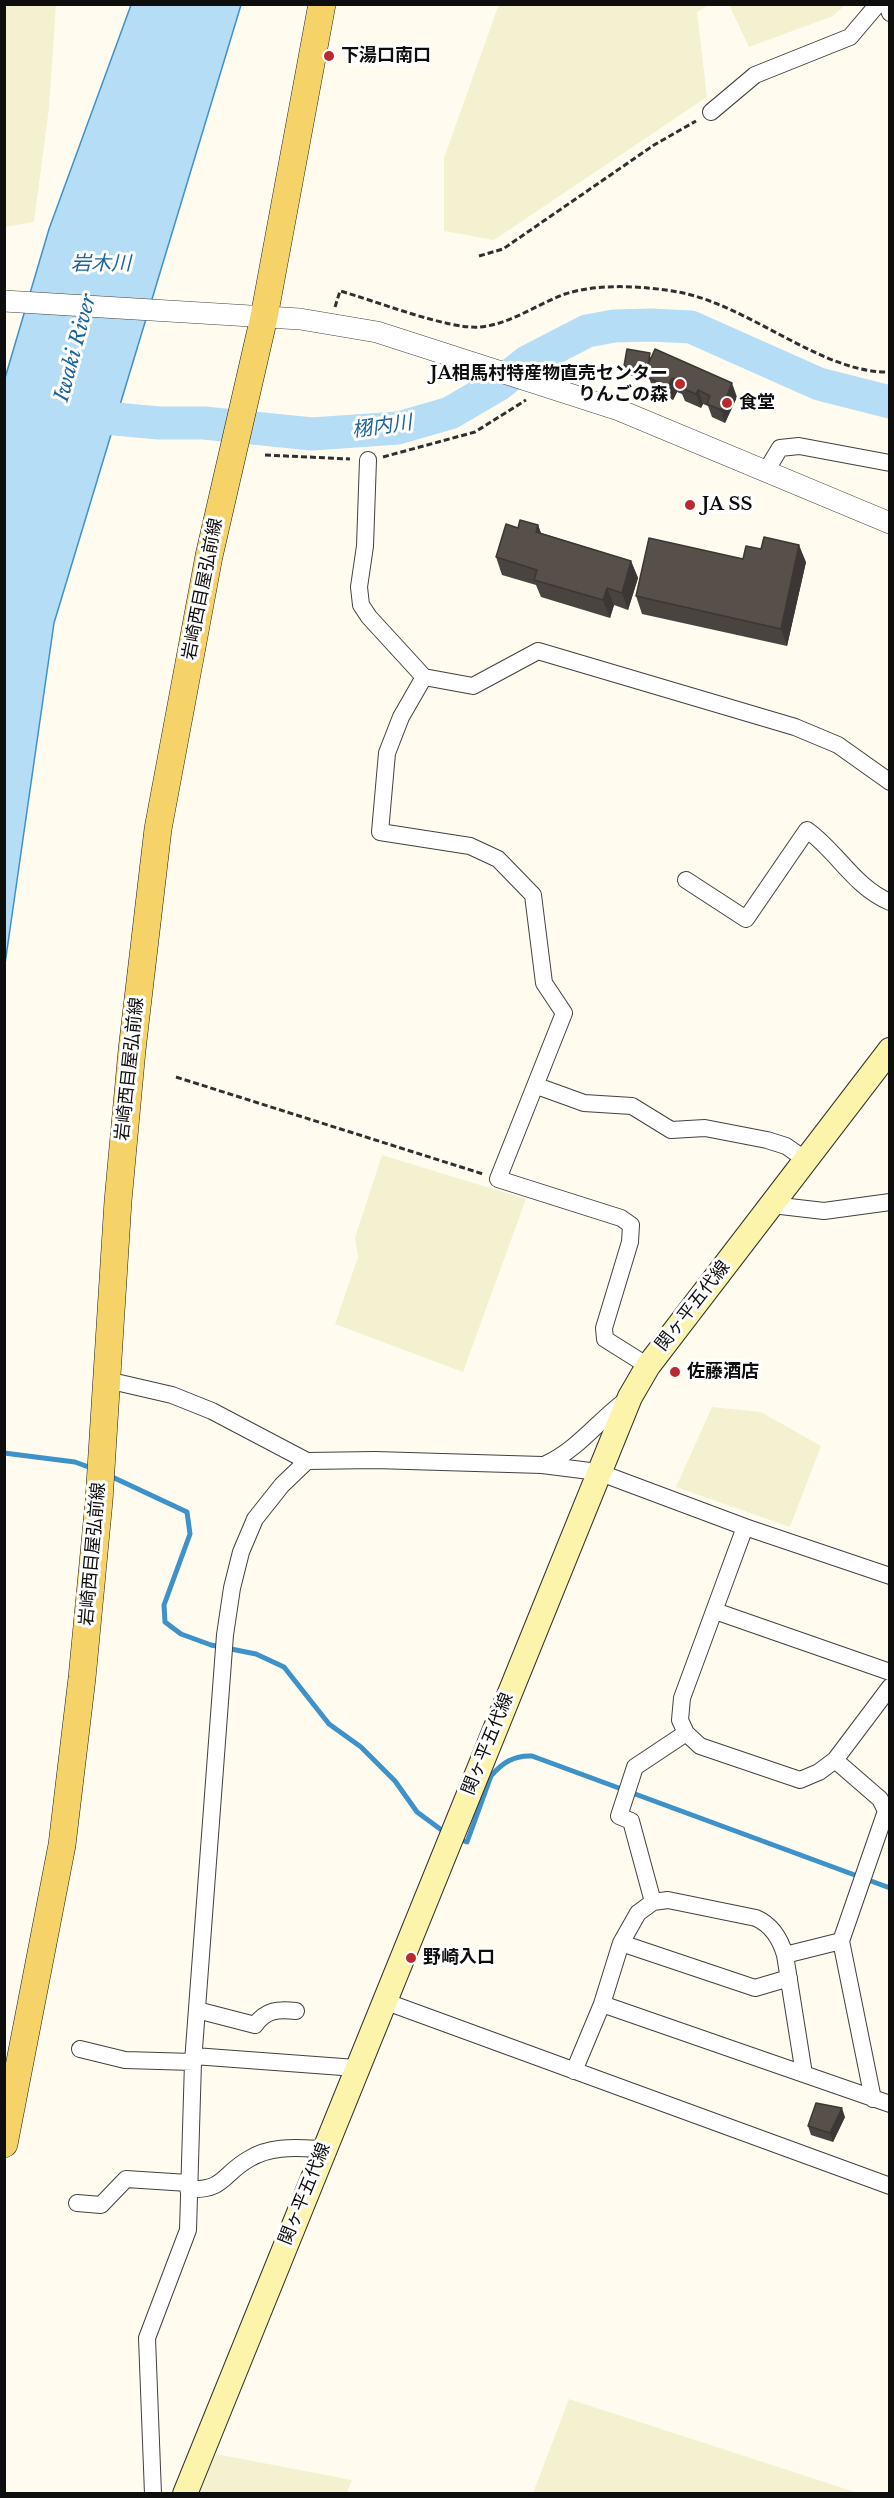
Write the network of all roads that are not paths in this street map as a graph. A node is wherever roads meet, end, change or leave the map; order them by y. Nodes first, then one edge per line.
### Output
1 (322, 4) edge
2 (878, 4) edge
3 (887, 4) edge
4 (890, 14) edge
5 (711, 112) road end
6 (4, 301) edge
7 (264, 317) junction
8 (368, 460) road end
9 (890, 463) edge
10 (766, 471) junction
11 (890, 523) edge
12 (424, 677) junction
13 (890, 782) edge
14 (686, 880) dead end
15 (890, 902) edge
16 (890, 1050) edge
17 (537, 1086) junction
18 (806, 1160) junction
19 (890, 1202) edge
20 (772, 1204) junction
21 (648, 1366) junction
22 (106, 1380) junction
23 (630, 1397) junction
24 (307, 1461) junction
25 (542, 1466) junction
26 (598, 1472) junction
27 (744, 1527) junction
28 (890, 1576) edge
29 (715, 1611) junction
30 (890, 1672) edge
31 (890, 1687) edge
32 (686, 1733) junction
33 (835, 1760) junction
34 (653, 1902) junction
35 (842, 1941) junction
36 (621, 1943) junction
37 (785, 1955) junction
38 (789, 1978) junction
39 (384, 2001) junction
40 (602, 2004) junction
41 (197, 2010) junction
42 (296, 2011) dead end
43 (80, 2049) dead end
44 (193, 2059) junction
45 (357, 2068) junction
46 (574, 2071) junction
47 (804, 2074) junction
48 (881, 2101) edge
49 (4, 2144) edge
50 (323, 2149) junction
51 (188, 2186) junction
52 (890, 2186) edge
53 (77, 2204) dead end
54 (153, 2493) edge
55 (185, 2493) edge

1 - 7 main road, 岩崎西目屋弘前線
2 - 5 street
3 - 4 street
6 - 7 street
7 - 10 street
7 - 22 main road, 岩崎西目屋弘前線
8 - 12 street
9 - 10 street
10 - 11 street
12 - 13 street
12 - 17 street
14 - 15 street
16 - 18 main road, 関ヶ平五代線
17 - 18 street
17 - 21 street
18 - 20 main road, 関ヶ平五代線
19 - 20 street
20 - 21 main road, 関ヶ平五代線
21 - 23 main road, 関ヶ平五代線
22 - 24 street
22 - 49 main road, 岩崎西目屋弘前線
23 - 25 street
23 - 26 main road, 関ヶ平五代線
24 - 25 street
24 - 41 street
25 - 26 street
26 - 27 street
26 - 39 main road, 関ヶ平五代線
27 - 28 street
27 - 29 street
29 - 30 street
29 - 32 street
31 - 33 street
32 - 33 street
32 - 34 street
33 - 35 street
34 - 36 street
34 - 37 street
35 - 37 street
35 - 48 street
36 - 38 street
36 - 40 street
37 - 38 street
38 - 47 street
39 - 45 main road, 関ヶ平五代線
39 - 46 street
40 - 46 street
40 - 47 street
41 - 42 street
41 - 44 street
43 - 44 street
44 - 45 street
44 - 51 street
45 - 50 main road, 関ヶ平五代線
46 - 52 street
47 - 48 street
50 - 51 street
50 - 55 main road, 関ヶ平五代線
51 - 53 street
51 - 54 street

